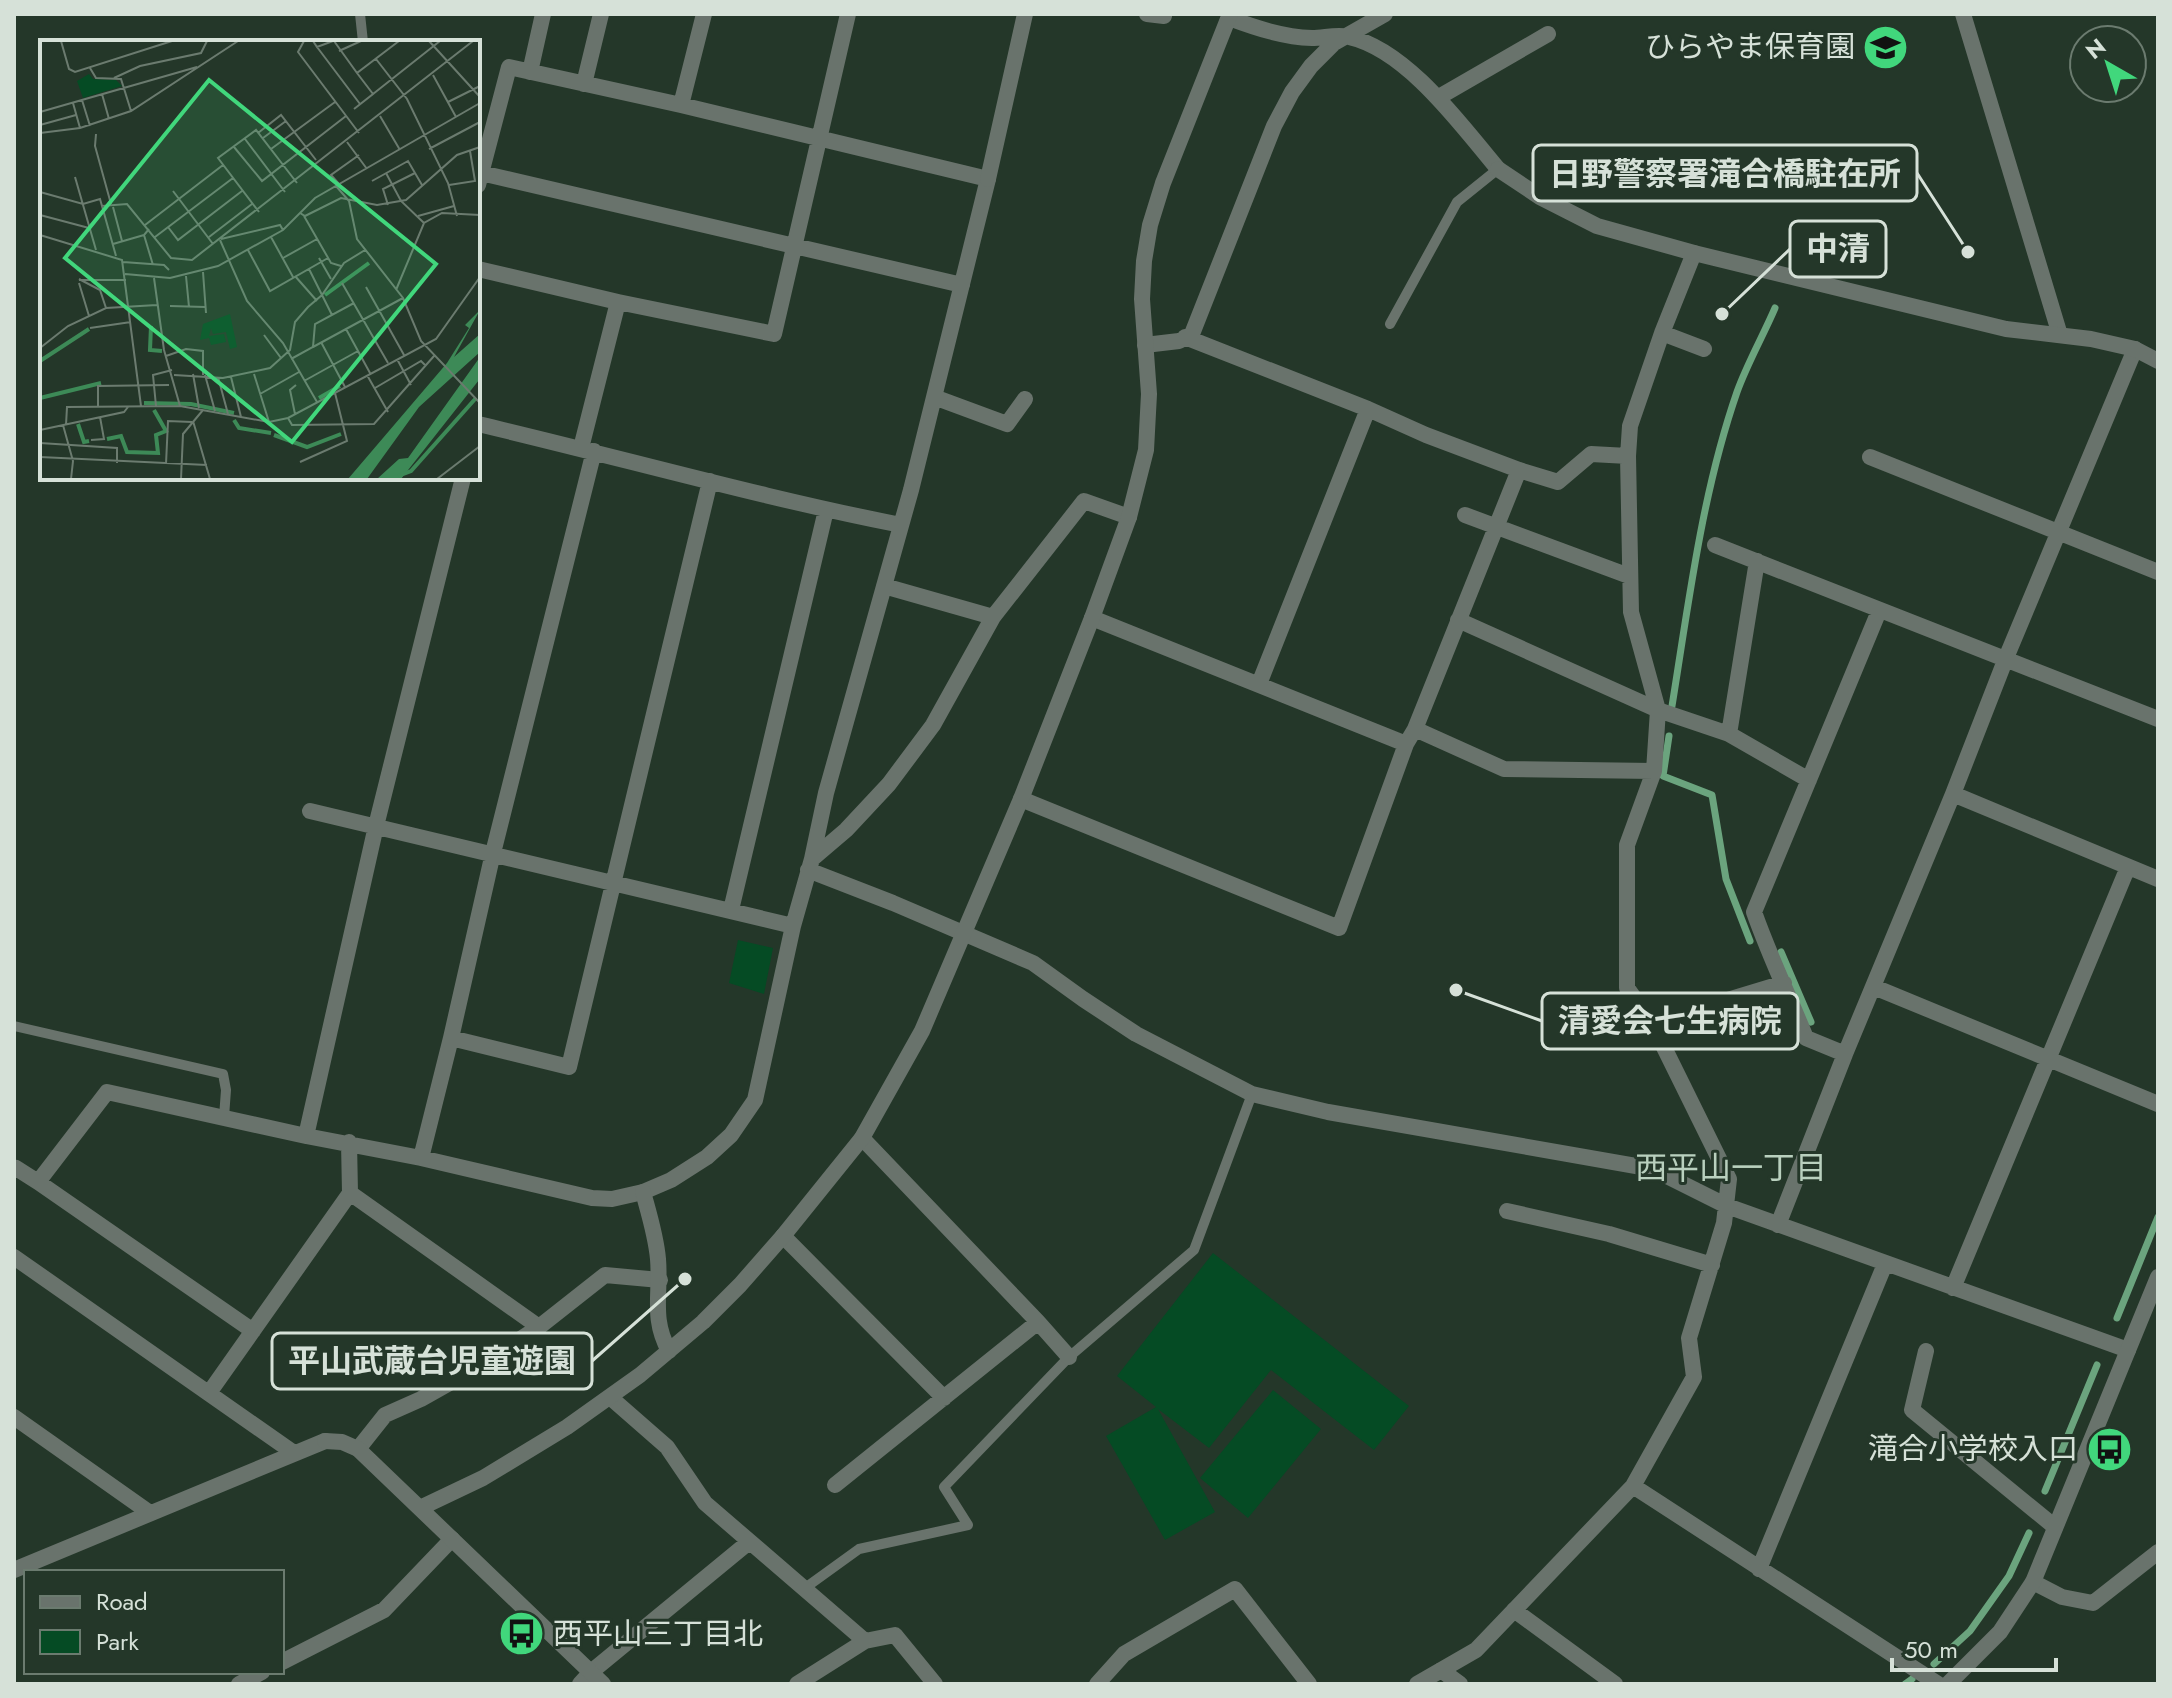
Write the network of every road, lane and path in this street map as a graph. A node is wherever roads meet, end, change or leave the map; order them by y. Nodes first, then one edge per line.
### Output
1 (360, 14) edge
2 (543, 14) edge
3 (601, 14) edge
4 (704, 14) edge
5 (848, 14) edge
6 (1025, 14) edge
7 (1147, 14) edge
8 (1385, 14) edge
9 (1963, 14) edge
10 (1164, 16) dead end
11 (1230, 16) edge
12 (1548, 34) dead end
13 (1346, 36) junction
14 (363, 40) edge
15 (530, 72) junction
16 (584, 84) junction
17 (1439, 97) junction
18 (681, 105) junction
19 (820, 139) junction
20 (1498, 169) junction
21 (480, 179) edge
22 (988, 179) junction
23 (796, 245) junction
24 (1694, 253) junction
25 (480, 269) edge
26 (962, 285) junction
27 (618, 302) junction
28 (1390, 324) dead end
29 (1662, 333) junction
30 (2060, 335) junction
31 (1185, 337) junction
32 (1145, 345) junction
33 (1704, 349) dead end
34 (2135, 349) junction
35 (2158, 361) edge
36 (934, 397) junction
37 (1025, 399) dead end
38 (1368, 409) junction
39 (480, 424) edge
40 (588, 450) junction
41 (1628, 456) junction
42 (1870, 457) dead end
43 (1519, 470) junction
44 (462, 480) edge
45 (710, 481) junction
46 (826, 510) junction
47 (1465, 515) dead end
48 (1129, 517) junction
49 (901, 525) junction
50 (1496, 527) junction
51 (2059, 532) junction
52 (1715, 545) dead end
53 (1757, 561) junction
54 (2158, 572) edge
55 (1629, 576) junction
56 (884, 586) junction
57 (1879, 611) junction
58 (993, 617) junction
59 (1092, 618) junction
60 (1458, 620) junction
61 (2006, 658) junction
62 (1259, 684) junction
63 (1658, 710) junction
64 (2158, 719) edge
65 (1729, 734) junction
66 (1410, 737) junction
67 (1654, 771) junction
68 (1809, 780) junction
69 (1953, 794) junction
70 (1021, 799) junction
71 (310, 811) dead end
72 (376, 826) junction
73 (493, 853) junction
74 (810, 864) junction
75 (2128, 867) junction
76 (2158, 879) edge
77 (613, 883) junction
78 (731, 910) junction
79 (793, 926) junction
80 (965, 934) junction
81 (1784, 983) junction
82 (1874, 987) junction
83 (1652, 1023) junction
84 (14, 1026) edge
85 (451, 1038) junction
86 (1845, 1054) junction
87 (2049, 1058) junction
88 (1252, 1094) junction
89 (2158, 1104) edge
90 (224, 1117) junction
91 (306, 1136) junction
92 (862, 1138) junction
93 (349, 1142) junction
94 (421, 1158) junction
95 (15, 1168) edge
96 (38, 1182) junction
97 (643, 1192) junction
98 (350, 1193) junction
99 (1727, 1206) junction
100 (1507, 1211) dead end
101 (1778, 1225) junction
102 (783, 1236) junction
103 (14, 1257) edge
104 (1885, 1264) junction
105 (1712, 1265) junction
106 (2158, 1277) edge
107 (660, 1280) junction
108 (1953, 1288) junction
109 (1038, 1322) junction
110 (539, 1327) junction
111 (253, 1331) junction
112 (2128, 1350) junction
113 (669, 1351) junction
114 (1926, 1351) dead end
115 (1069, 1357) junction
116 (209, 1393) junction
117 (611, 1398) junction
118 (944, 1398) junction
119 (14, 1417) edge
120 (358, 1449) junction
121 (294, 1453) junction
122 (835, 1485) dead end
123 (1633, 1486) junction
124 (420, 1508) junction
125 (150, 1513) junction
126 (2055, 1527) junction
127 (452, 1539) junction
128 (749, 1542) junction
129 (2158, 1552) edge
130 (1759, 1569) junction
131 (14, 1570) edge
132 (2033, 1582) junction
133 (805, 1588) junction
134 (1514, 1610) junction
135 (865, 1641) junction
136 (284, 1661) edge
137 (1441, 1670) junction
138 (258, 1674) edge
139 (592, 1680) edge
140 (239, 1684) edge
141 (797, 1684) edge
142 (935, 1684) edge
143 (1097, 1684) edge
144 (1309, 1684) edge
145 (1417, 1684) edge
146 (1460, 1684) edge
147 (1615, 1684) edge
148 (1938, 1684) edge
149 (1948, 1684) edge

1 - 14 lane
2 - 15 street
3 - 16 street
4 - 18 street
5 - 19 street
6 - 22 street
7 - 10 street
8 - 13 street
9 - 30 street
11 - 13 street
11 - 32 street
12 - 17 street
13 - 17 street
13 - 31 street
15 - 16 street
15 - 21 street
16 - 18 street
17 - 20 street
18 - 19 street
19 - 22 street
19 - 23 street
20 - 24 street
20 - 28 lane
21 - 23 street
22 - 26 street
23 - 26 street
23 - 27 street
24 - 29 street
24 - 30 street
25 - 27 street
26 - 36 street
27 - 40 street
29 - 33 street
29 - 41 street
30 - 34 street
31 - 32 street
31 - 38 street
32 - 48 street
34 - 35 street
34 - 51 street
36 - 37 street
36 - 49 street
38 - 43 street
38 - 62 street
39 - 40 street
40 - 45 street
40 - 73 street
41 - 43 street
41 - 55 street
42 - 51 street
43 - 50 street
44 - 72 street
45 - 46 street
45 - 77 street
46 - 49 street
46 - 78 street
47 - 50 street
48 - 58 street
48 - 59 street
49 - 56 street
50 - 55 street
50 - 60 street
51 - 54 street
51 - 61 street
52 - 53 street
53 - 57 street
53 - 65 street
55 - 63 street
56 - 58 street
56 - 74 street
57 - 61 street
57 - 68 street
58 - 74 street
59 - 62 street
59 - 70 street
60 - 63 street
60 - 66 street
61 - 64 street
61 - 69 street
62 - 66 street
63 - 65 street
63 - 67 street
65 - 68 street
66 - 67 street
66 - 70 street
67 - 83 street
68 - 81 street
69 - 75 street
69 - 82 street
70 - 80 street
71 - 72 street
72 - 73 street
72 - 91 street
73 - 77 street
73 - 85 street
74 - 79 street
74 - 80 street
75 - 76 street
75 - 87 street
77 - 78 street
77 - 85 street
78 - 79 street
79 - 97 street
80 - 88 street
80 - 92 street
81 - 83 street
81 - 86 street
82 - 86 street
82 - 87 street
83 - 99 street
84 - 90 lane
85 - 94 street
86 - 101 street
87 - 89 street
87 - 108 street
88 - 99 street
88 - 115 lane
90 - 91 street
90 - 96 street
91 - 93 street
92 - 102 street
92 - 109 street
93 - 94 street
93 - 98 street
94 - 97 street
95 - 96 street
96 - 111 street
97 - 107 street
98 - 110 street
98 - 111 street
99 - 101 street
99 - 105 street
100 - 105 street
101 - 104 street
102 - 113 street
102 - 118 street
103 - 116 street
104 - 108 street
104 - 130 street
105 - 123 street
106 - 112 street
107 - 110 street
107 - 113 street
108 - 112 street
109 - 115 street
109 - 118 street
110 - 120 street
111 - 116 street
112 - 126 street
113 - 117 street
114 - 126 street
115 - 133 lane
116 - 121 street
117 - 124 street
117 - 128 street
118 - 122 street
119 - 125 street
120 - 121 street
120 - 124 street
121 - 125 street
123 - 130 street
123 - 134 street
124 - 127 street
125 - 131 street
126 - 132 street
127 - 136 street
127 - 139 street
128 - 133 street
128 - 139 street
129 - 132 street
130 - 148 street
132 - 149 street
133 - 135 street
134 - 137 street
134 - 147 street
135 - 141 street
135 - 142 street
137 - 145 street
137 - 146 street
138 - 140 street
143 - 144 street

